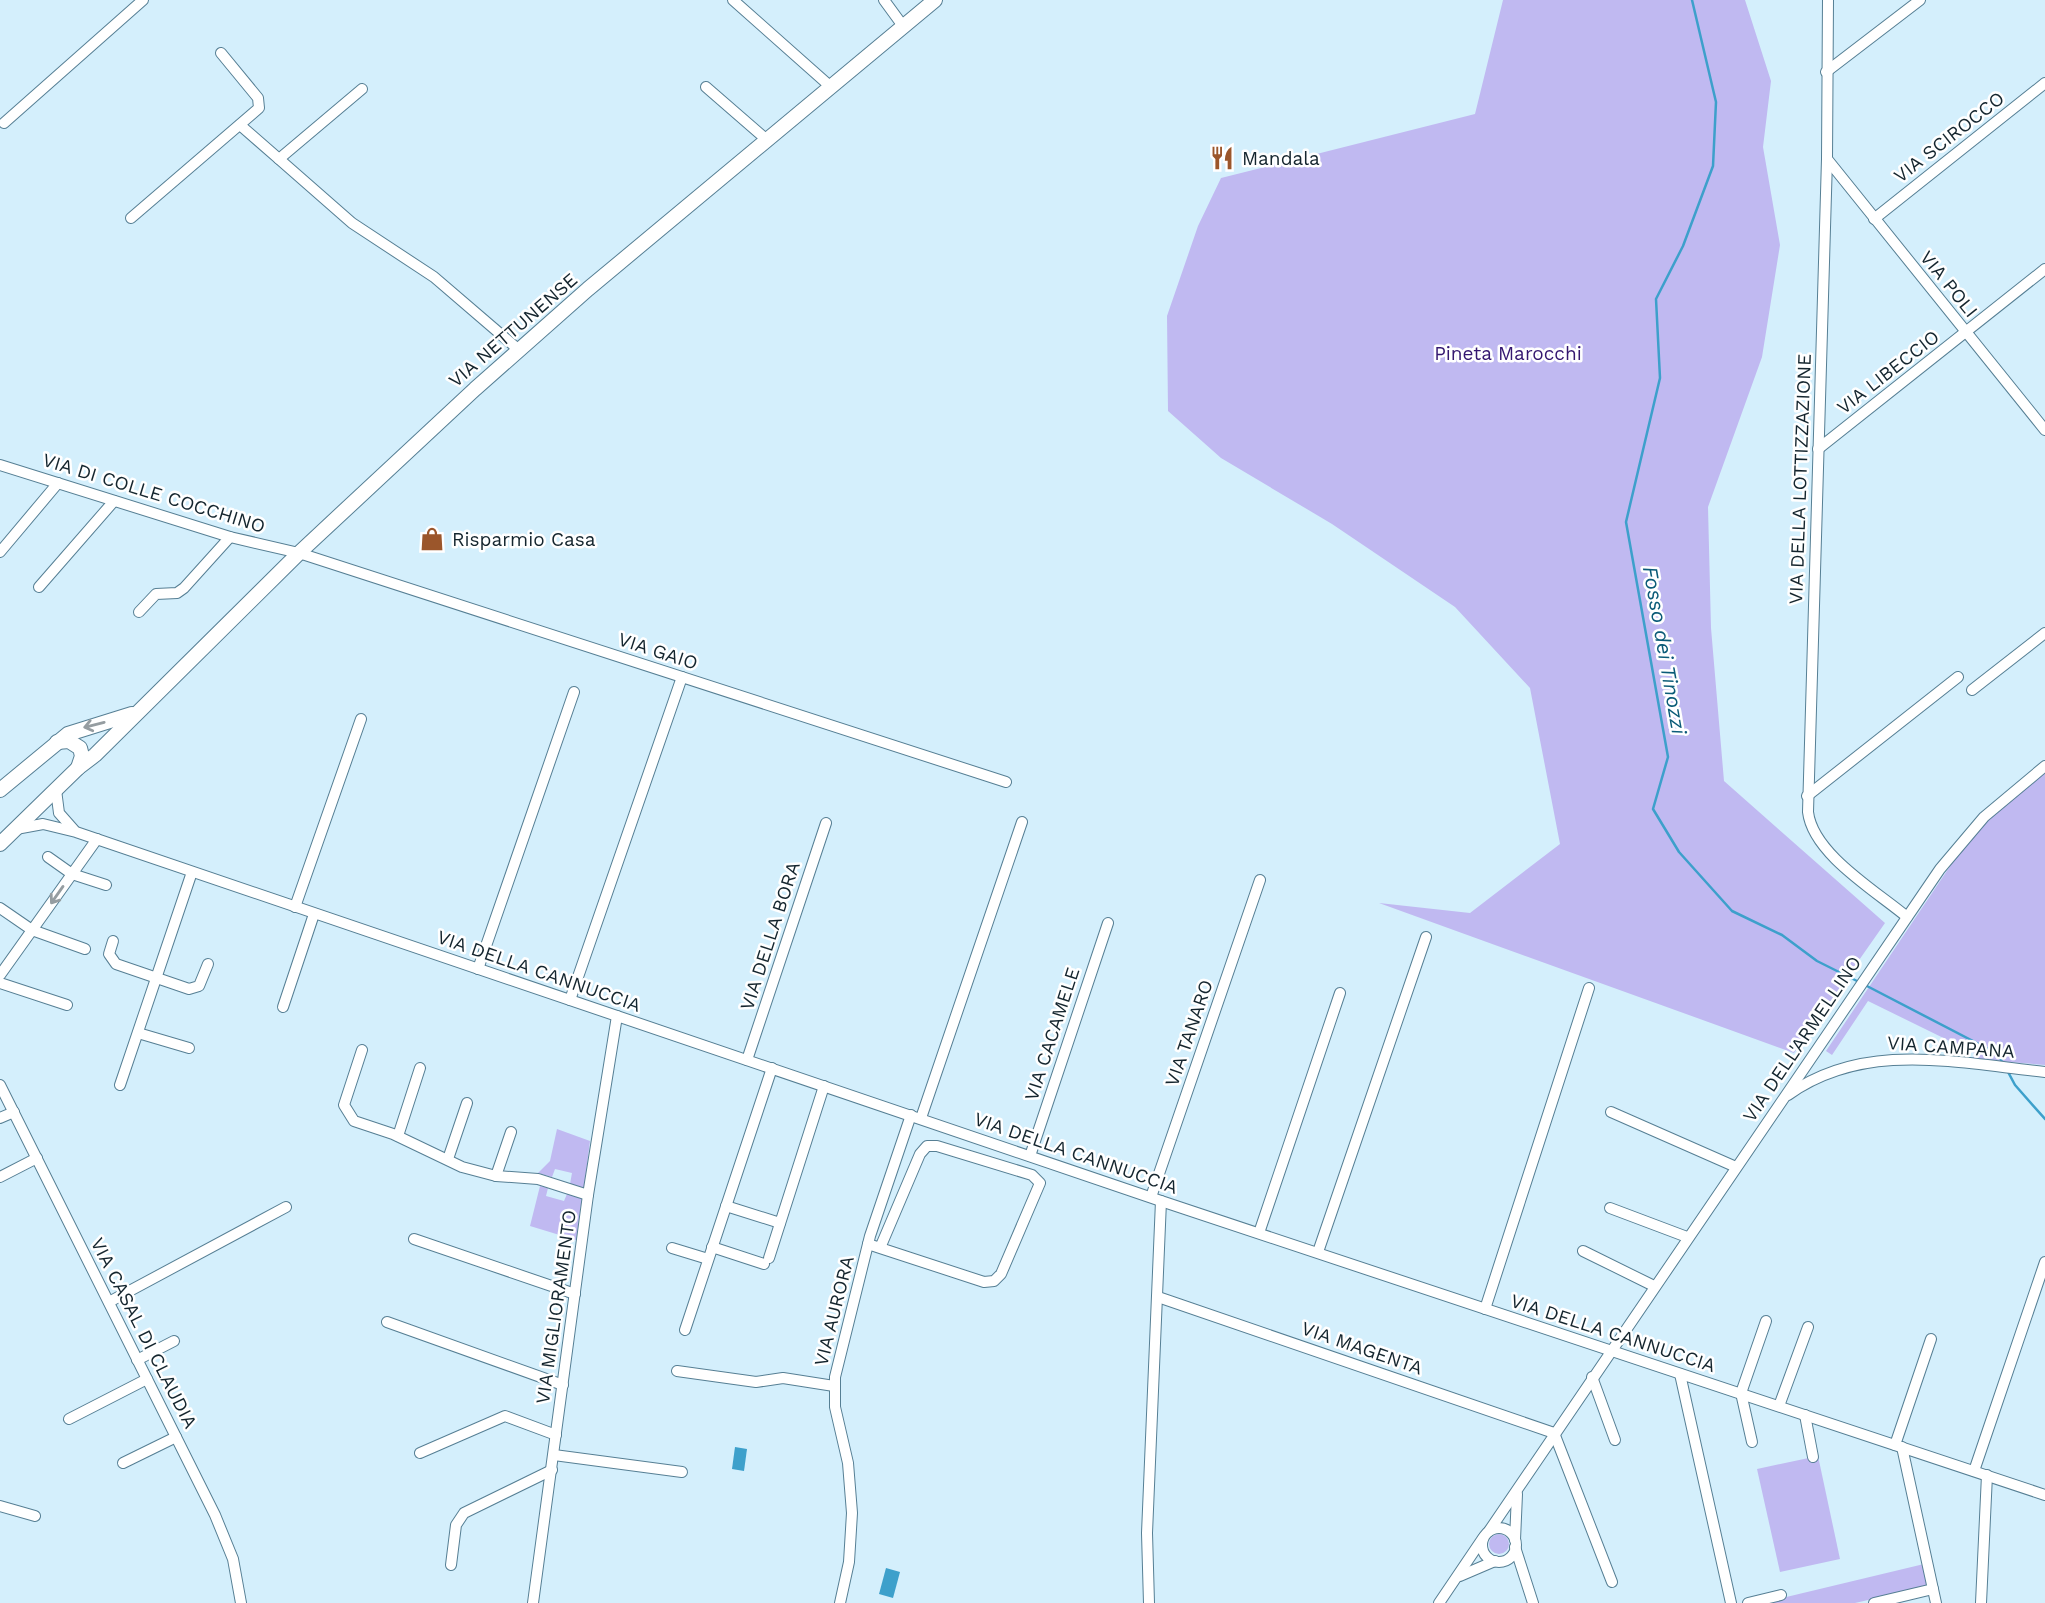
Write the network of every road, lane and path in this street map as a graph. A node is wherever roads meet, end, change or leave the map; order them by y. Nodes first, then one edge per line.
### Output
1 (143, 0) edge
2 (733, 0) edge
3 (884, 0) edge
4 (935, 0) edge
5 (1828, 0) edge
6 (1920, 0) edge
7 (904, 26) junction
8 (221, 53) dead end
9 (1826, 72) junction
10 (2045, 83) edge
11 (706, 87) dead end
12 (831, 87) junction
13 (362, 89) dead end
14 (4, 123) dead end
15 (240, 125) junction
16 (767, 141) junction
17 (279, 159) junction
18 (1827, 159) junction
19 (131, 218) dead end
20 (1874, 219) junction
21 (2045, 269) edge
22 (1966, 332) junction
23 (519, 350) junction
24 (2045, 430) edge
25 (1818, 449) junction
26 (0, 465) edge
27 (58, 483) junction
28 (114, 501) junction
29 (230, 537) junction
30 (0, 552) edge
31 (299, 553) junction
32 (39, 586) dead end
33 (139, 612) dead end
34 (2045, 633) edge
35 (682, 677) junction
36 (1958, 677) dead end
37 (1972, 690) dead end
38 (573, 692) dead end
39 (136, 712) junction
40 (361, 719) dead end
41 (55, 743) junction
42 (2045, 766) edge
43 (78, 768) junction
44 (1006, 782) dead end
45 (0, 790) edge
46 (56, 790) junction
47 (1807, 796) junction
48 (1022, 822) dead end
49 (826, 823) dead end
50 (16, 829) junction
51 (76, 832) junction
52 (97, 839) junction
53 (0, 844) edge
54 (48, 857) dead end
55 (192, 872) junction
56 (72, 874) junction
57 (1260, 880) dead end
58 (106, 885) dead end
59 (295, 907) junction
60 (0, 908) edge
61 (314, 914) junction
62 (1907, 917) junction
63 (1108, 923) dead end
64 (32, 930) junction
65 (1426, 937) dead end
66 (113, 941) dead end
67 (85, 949) dead end
68 (208, 964) dead end
69 (478, 969) junction
70 (0, 975) edge
71 (156, 978) junction
72 (0, 983) edge
73 (1589, 988) dead end
74 (1340, 993) dead end
75 (570, 1000) junction
76 (67, 1005) dead end
77 (283, 1007) dead end
78 (617, 1016) junction
79 (138, 1033) junction
80 (189, 1048) dead end
81 (362, 1050) dead end
82 (747, 1060) junction
83 (420, 1068) dead end
84 (772, 1068) junction
85 (2045, 1072) edge
86 (0, 1084) edge
87 (120, 1084) dead end
88 (824, 1086) junction
89 (1780, 1101) junction
90 (467, 1103) dead end
91 (14, 1112) junction
92 (1611, 1112) dead end
93 (916, 1117) junction
94 (0, 1118) edge
95 (511, 1132) dead end
96 (398, 1136) junction
97 (1030, 1156) junction
98 (37, 1158) junction
99 (448, 1159) junction
100 (1735, 1167) junction
101 (496, 1176) junction
102 (0, 1177) edge
103 (588, 1195) junction
104 (1156, 1199) junction
105 (726, 1206) junction
106 (286, 1207) dead end
107 (1610, 1208) dead end
108 (780, 1223) junction
109 (1259, 1233) junction
110 (1687, 1237) junction
111 (414, 1239) dead end
112 (868, 1244) junction
113 (712, 1247) junction
114 (672, 1248) dead end
115 (880, 1248) junction
116 (1583, 1251) dead end
117 (1318, 1252) junction
118 (708, 1259) junction
119 (2045, 1262) edge
120 (1654, 1286) junction
121 (575, 1294) junction
122 (1158, 1297) junction
123 (109, 1302) junction
124 (1485, 1309) junction
125 (1766, 1321) dead end
126 (387, 1322) dead end
127 (1808, 1327) dead end
128 (685, 1330) dead end
129 (1931, 1339) dead end
130 (174, 1341) dead end
131 (1610, 1351) junction
132 (137, 1360) junction
133 (677, 1371) dead end
134 (1680, 1374) junction
135 (1592, 1377) junction
136 (147, 1378) junction
137 (563, 1385) junction
138 (834, 1385) junction
139 (1741, 1393) junction
140 (1779, 1406) junction
141 (1805, 1415) junction
142 (69, 1419) dead end
143 (1554, 1433) junction
144 (556, 1435) junction
145 (176, 1437) junction
146 (1615, 1440) dead end
147 (1752, 1443) dead end
148 (1899, 1446) junction
149 (420, 1453) dead end
150 (554, 1455) junction
151 (1813, 1457) dead end
152 (123, 1463) dead end
153 (552, 1470) junction
154 (1974, 1471) junction
155 (682, 1472) dead end
156 (1987, 1475) junction
157 (1517, 1491) junction
158 (2045, 1494) edge
159 (0, 1506) edge
160 (35, 1516) dead end
161 (1487, 1534) junction
162 (1515, 1543) junction
163 (1500, 1561) junction
164 (451, 1565) dead end
165 (1524, 1568) junction
166 (1455, 1579) junction
167 (1612, 1582) dead end
168 (1933, 1589) junction
169 (1781, 1595) dead end
170 (241, 1603) edge
171 (534, 1603) edge
172 (840, 1603) edge
173 (1149, 1603) edge
174 (1439, 1603) edge
175 (1533, 1603) edge
176 (1731, 1603) edge
177 (1748, 1603) edge
178 (1874, 1603) edge
179 (1936, 1603) edge
180 (1981, 1603) edge

1 - 14 street
2 - 12 street
3 - 7 street
4 - 7 main road, VIA NETTUNENSE
5 - 9 street, VIA DELLA LOTTIZZAZIONE
6 - 9 street
7 - 12 main road, VIA NETTUNENSE
8 - 15 street
9 - 18 street, VIA DELLA LOTTIZZAZIONE
10 - 20 street, VIA SCIROCCO
11 - 16 street
12 - 16 main road, VIA NETTUNENSE
13 - 17 street
15 - 17 street
15 - 19 street
16 - 23 main road, VIA NETTUNENSE
17 - 23 street
18 - 20 street, VIA POLI
18 - 25 street, VIA DELLA LOTTIZZAZIONE
20 - 22 street, VIA POLI
21 - 22 street, VIA LIBECCIO
22 - 24 street, VIA POLI
22 - 25 street, VIA LIBECCIO
23 - 31 main road, VIA NETTUNENSE
25 - 47 street, VIA DELLA LOTTIZZAZIONE
26 - 27 street, VIA DI COLLE COCCHINO
27 - 28 street, VIA DI COLLE COCCHINO
27 - 30 street
28 - 29 street, VIA DI COLLE COCCHINO
28 - 32 street
29 - 31 street, VIA DI COLLE COCCHINO
29 - 33 street
31 - 35 street, VIA GAIO
31 - 39 main road, VIA NETTUNENSE
34 - 37 street
35 - 44 street, VIA GAIO
35 - 75 street
36 - 47 street
38 - 69 street
39 -> 41 main road, VIA NETTUNENSE
39 - 43 main road, VIA NETTUNENSE
40 - 59 street
41 - 43 main road
41 - 45 main road, VIA NETTUNENSE
42 - 62 street, VIA DELL'ARMELLINO
43 - 46 main road, VIA NETTUNENSE
46 - 50 main road, VIA NETTUNENSE
46 - 51 street
47 - 62 street, VIA DELLA LOTTIZZAZIONE
48 - 93 street, VIA AURORA
49 - 82 street, VIA DELLA BORA
50 - 51 street, VIA DELLA CANNUCCIA
50 - 53 main road, VIA NETTUNENSE
51 - 52 street, VIA DELLA CANNUCCIA
52 - 55 street, VIA DELLA CANNUCCIA
52 - 56 street
54 - 56 street
55 - 59 street, VIA DELLA CANNUCCIA
55 - 71 street
56 - 58 street
56 -> 64 street
57 - 104 street, VIA TANARO
59 - 61 street, VIA DELLA CANNUCCIA
60 - 64 street
61 - 69 street, VIA DELLA CANNUCCIA
61 - 77 street
62 - 89 street, VIA DELL'ARMELLINO
63 - 97 street, VIA CACAMELE
64 - 67 street
64 - 70 street
65 - 117 street
66 - 71 street
68 - 71 street
69 - 75 street, VIA DELLA CANNUCCIA
71 - 79 street
72 - 76 street
73 - 124 street
74 - 109 street
75 - 78 street, VIA DELLA CANNUCCIA
78 - 82 street, VIA DELLA CANNUCCIA
78 - 103 street, VIA MIGLIORAMENTO
79 - 80 street
79 - 87 street
81 - 96 street
82 - 84 street, VIA DELLA CANNUCCIA
83 - 96 street
84 - 88 street, VIA DELLA CANNUCCIA
84 - 105 street
85 - 89 street, VIA CAMPANA
86 - 91 street, VIA CASAL DI CLAUDIA
88 - 93 street, VIA DELLA CANNUCCIA
88 - 108 street
89 - 100 street, VIA DELL'ARMELLINO
90 - 99 street
91 - 94 street
91 - 98 street, VIA CASAL DI CLAUDIA
92 - 100 street
93 - 97 street, VIA DELLA CANNUCCIA
93 - 112 street, VIA AURORA
95 - 101 street
96 - 99 street
97 - 104 street, VIA DELLA CANNUCCIA
98 - 102 street
98 - 123 street, VIA CASAL DI CLAUDIA
99 - 101 street
100 - 110 street, VIA DELL'ARMELLINO
101 - 103 street
103 - 121 street, VIA MIGLIORAMENTO
104 - 109 street, VIA DELLA CANNUCCIA
104 - 122 street
105 - 108 street
105 - 113 street
106 - 123 street
107 - 110 street
108 - 113 street
109 - 117 street, VIA DELLA CANNUCCIA
110 - 120 street, VIA DELL'ARMELLINO
111 - 121 street
112 - 115 street
112 - 138 street, VIA AURORA
113 - 118 street
114 - 118 street
115 - 115 street
116 - 120 street
117 - 124 street, VIA DELLA CANNUCCIA
118 - 128 street
119 - 154 street
120 - 131 street, VIA DELL'ARMELLINO
121 - 137 street, VIA MIGLIORAMENTO
122 - 143 street, VIA MAGENTA
122 - 173 street
123 - 132 street, VIA CASAL DI CLAUDIA
124 - 131 street, VIA DELLA CANNUCCIA
125 - 139 street
126 - 137 street
127 - 140 street
129 - 148 street
130 - 132 street
131 - 134 street, VIA DELLA CANNUCCIA
131 - 135 street, VIA DELL'ARMELLINO
132 - 136 street, VIA CASAL DI CLAUDIA
133 - 138 street
134 - 139 street, VIA DELLA CANNUCCIA
134 - 176 street
135 - 143 street, VIA DELL'ARMELLINO
135 - 146 street
136 - 142 street
136 - 145 street, VIA CASAL DI CLAUDIA
137 - 144 street, VIA MIGLIORAMENTO
138 - 172 street, VIA AURORA
139 - 140 street, VIA DELLA CANNUCCIA
139 - 147 street
140 - 141 street, VIA DELLA CANNUCCIA
141 - 148 street, VIA DELLA CANNUCCIA
141 - 151 street
143 - 157 street, VIA DELL'ARMELLINO
143 - 167 street
144 - 149 street
144 - 150 street, VIA MIGLIORAMENTO
145 - 152 street
145 - 170 street, VIA CASAL DI CLAUDIA
148 - 154 street, VIA DELLA CANNUCCIA
148 - 168 street
150 - 153 street, VIA MIGLIORAMENTO
150 - 155 street
153 - 164 street
153 - 171 street, VIA MIGLIORAMENTO
154 - 156 street, VIA DELLA CANNUCCIA
156 - 158 street, VIA DELLA CANNUCCIA
156 - 180 street
157 - 161 street, VIA DELL'ARMELLINO
157 - 162 street
159 - 160 street
161 - 162 street
161 - 163 street
161 - 166 street, VIA DELL'ARMELLINO
162 - 163 street
162 - 165 street
163 - 165 street
163 - 166 street
165 - 175 street
166 - 174 street, VIA DELL'ARMELLINO
168 - 178 street
168 - 179 street
169 - 177 street

